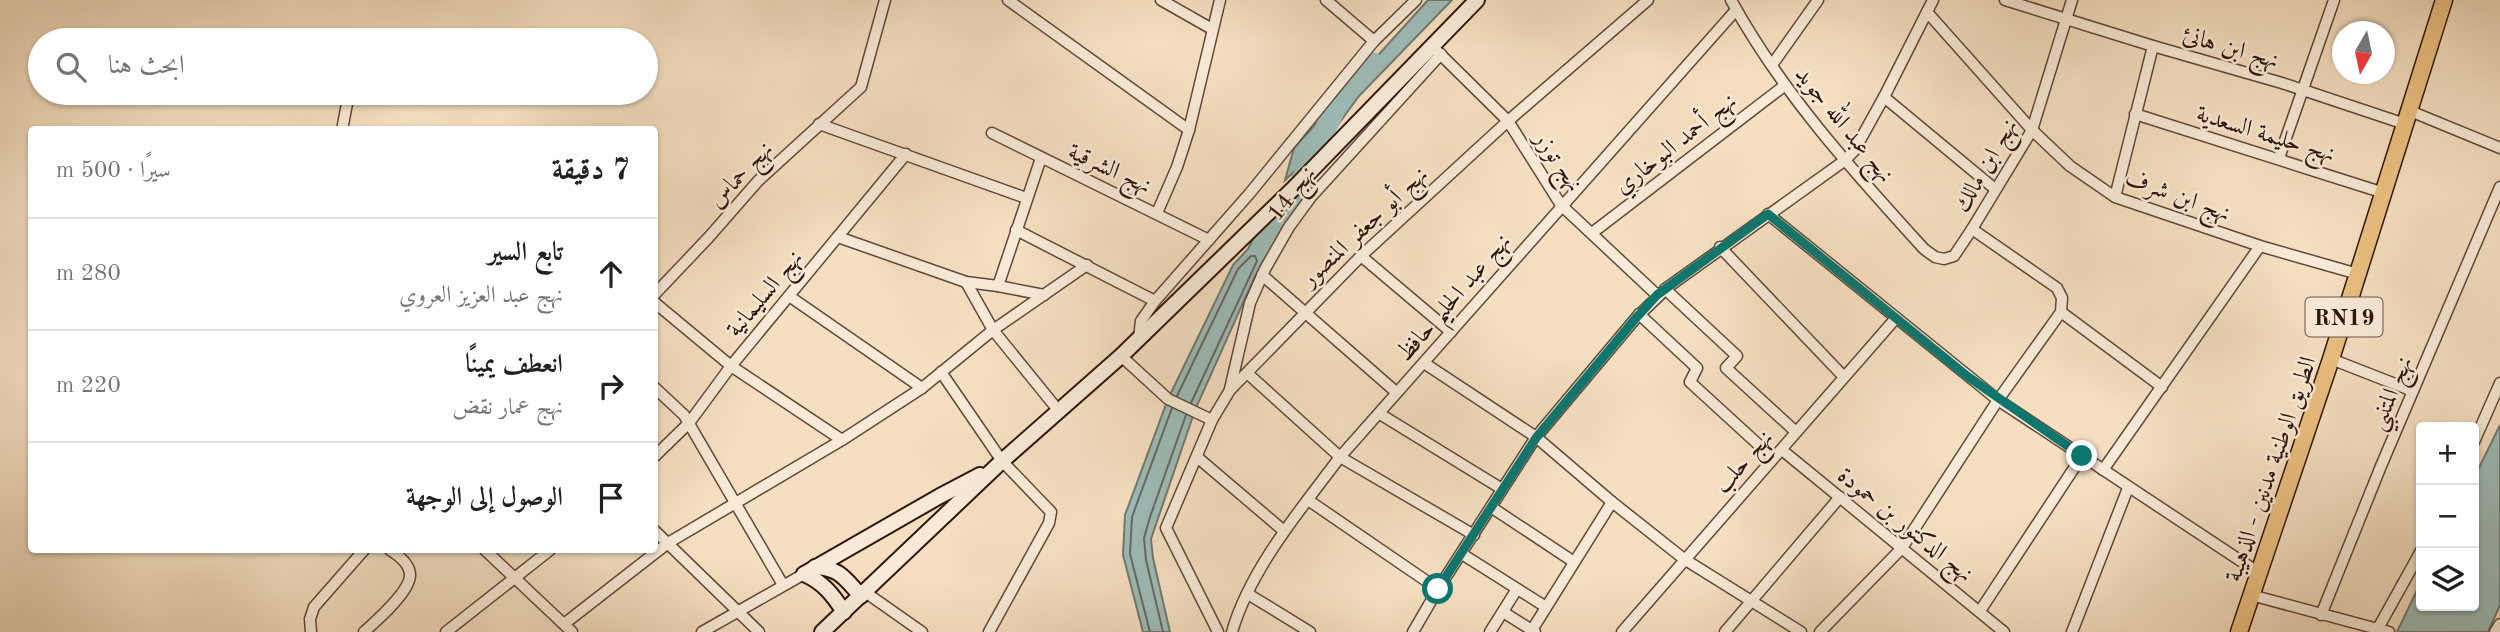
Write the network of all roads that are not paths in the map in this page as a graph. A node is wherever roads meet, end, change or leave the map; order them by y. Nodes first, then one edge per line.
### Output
1 (884, 0) edge
2 (1008, 0) edge
3 (1161, 0) edge
4 (1220, 0) edge
5 (1326, 0) edge
6 (1416, 0) edge
7 (1477, 0) edge
8 (1648, 0) edge
9 (1818, 0) edge
10 (1933, 0) edge
11 (2005, 0) edge
12 (2072, 0) edge
13 (2332, 0) edge
14 (2444, 0) edge
15 (1733, 5) edge
16 (1927, 12) junction
17 (2065, 19) junction
18 (1213, 29) junction
19 (1374, 41) junction
20 (2152, 46) junction
21 (1436, 50) junction
22 (1772, 65) junction
23 (1784, 86) junction
24 (2304, 91) junction
25 (1884, 97) junction
26 (347, 105) edge
27 (2135, 114) junction
28 (2407, 117) junction
29 (1508, 121) junction
30 (819, 124) junction
31 (343, 126) edge
32 (1189, 130) junction
33 (2032, 130) junction
34 (992, 133) dead end
35 (2500, 148) edge
36 (906, 154) junction
37 (1041, 158) junction
38 (2279, 158) junction
39 (1843, 161) junction
40 (2500, 187) edge
41 (1995, 189) junction
42 (2384, 193) junction
43 (2115, 197) junction
44 (1026, 198) junction
45 (1561, 205) junction
46 (1157, 213) junction
47 (1768, 214) junction
48 (1972, 229) junction
49 (1016, 230) junction
50 (1592, 233) junction
51 (838, 237) junction
52 (1209, 240) junction
53 (2260, 246) junction
54 (1720, 247) junction
55 (1361, 256) junction
56 (1944, 259) joint
57 (1087, 265) junction
58 (2358, 274) junction
59 (1262, 275) junction
60 (966, 282) junction
61 (998, 286) junction
62 (658, 291) edge
63 (1661, 292) junction
64 (1044, 295) junction
65 (789, 296) junction
66 (1154, 301) junction
67 (658, 305) edge
68 (1305, 311) junction
69 (2061, 313) junction
70 (1639, 314) junction
71 (1896, 318) junction
72 (993, 330) junction
73 (1451, 332) junction
74 (1141, 337) junction
75 (1121, 356) junction
76 (2331, 359) junction
77 (1424, 363) junction
78 (731, 366) junction
79 (941, 372) junction
80 (1247, 373) junction
81 (1844, 377) junction
82 (2500, 383) edge
83 (2162, 387) junction
84 (922, 388) junction
85 (658, 390) edge
86 (1230, 390) junction
87 (2413, 391) junction
88 (1396, 392) junction
89 (1997, 400) junction
90 (1058, 410) junction
91 (1380, 414) junction
92 (1212, 420) junction
93 (689, 423) junction
94 (2479, 431) edge
95 (1796, 432) junction
96 (1536, 438) junction
97 (842, 440) junction
98 (1782, 450) junction
99 (658, 453) edge
100 (2082, 456) junction
101 (1197, 457) junction
102 (1340, 457) junction
103 (1773, 458) junction
104 (998, 464) junction
105 (2103, 470) junction
106 (2127, 488) junction
107 (1502, 489) junction
108 (1840, 497) junction
109 (1308, 500) junction
110 (1612, 502) junction
111 (735, 505) junction
112 (1491, 507) junction
113 (1284, 531) junction
114 (658, 534) edge
115 (1474, 535) junction
116 (668, 543) junction
117 (1902, 548) junction
118 (658, 552) edge
119 (361, 553) edge
120 (395, 553) edge
121 (488, 553) edge
122 (546, 553) edge
123 (656, 553) edge
124 (1462, 554) junction
125 (1684, 559) junction
126 (2416, 560) edge
127 (1574, 562) junction
128 (810, 570) junction
129 (2259, 573) junction
130 (515, 578) junction
131 (783, 585) junction
132 (1438, 589) junction
133 (1517, 589) junction
134 (863, 594) junction
135 (1248, 594) junction
136 (2251, 596) junction
137 (1751, 601) junction
138 (1546, 607) junction
139 (1980, 611) junction
140 (738, 612) junction
141 (844, 612) junction
142 (1503, 612) junction
143 (2321, 615) junction
144 (2500, 624) edge
145 (568, 628) edge
146 (1534, 631) edge
147 (2376, 631) edge
148 (311, 632) edge
149 (364, 632) edge
150 (446, 632) edge
151 (702, 632) edge
152 (759, 632) edge
153 (822, 632) edge
154 (922, 632) edge
155 (989, 632) edge
156 (1218, 632) edge
157 (1232, 632) edge
158 (1310, 632) edge
159 (1413, 632) edge
160 (1490, 632) edge
161 (1622, 632) edge
162 (1725, 632) edge
163 (1801, 632) edge
164 (1821, 632) edge
165 (2003, 632) edge
166 (2072, 632) edge
167 (2239, 632) edge
168 (2389, 632) edge
169 (2495, 632) edge

1 - 30 street, نهج حماس
2 - 32 street
3 - 18 street
4 - 18 street
5 - 19 street
6 - 19 street
7 - 21 main road
8 - 29 street, نهج أبو جعفر المنصور
9 - 22 street
10 - 16 street
11 - 17 street, نهج ابن هانئ
12 - 17 street, نهج ابن مالك
13 - 24 street
14 - 28 main road, الطريق الوطنية مدنين - الذهيبة / RN19
15 - 22 street, نهج عبد الله جويد
15 - 45 street, نهج عبد الحليم حافظ
16 - 25 street
16 - 33 street, نهج ابن شرف
17 - 20 street, نهج ابن هانئ
17 - 33 street, نهج ابن مالك
18 - 32 street
19 - 52 street
20 - 24 street, نهج ابن هانئ
20 - 27 street
21 - 29 street, نهج توزر
21 - 59 street, نهج 14
21 - 74 main road
22 - 23 street, نهج عبد الله جويد
23 - 39 street, نهج عبد الله جويد
23 - 50 street, نهج أحمد البوخاري
24 - 28 street, نهج ابن هانئ
24 - 38 street
25 - 39 street
25 - 41 street
26 - 31 street
27 - 38 street, نهج حليمة السعدية
27 - 43 street
28 - 35 street, نهج ابن هانئ
28 - 42 main road, الطريق الوطنية مدنين - الذهيبة / RN19
29 - 45 street, نهج توزر
29 - 55 street, نهج أبو جعفر المنصور
30 - 36 street
30 - 62 street, نهج حماس
32 - 46 street
33 - 41 street, نهج ابن مالك
33 - 43 street, نهج ابن شرف
34 - 37 street, نهج الشرقية
36 - 44 street
36 - 51 street, نهج السليمانية
37 - 44 street
37 - 46 street, نهج الشرقية
38 - 42 street, نهج حليمة السعدية
39 - 47 street
39 - 56 street, نهج عبد الله جويد
40 - 87 street, نهج المتنبي
41 - 48 street, نهج ابن مالك
42 - 58 main road, الطريق الوطنية مدنين - الذهيبة / RN19
43 - 53 street, نهج ابن شرف
44 - 49 street
45 - 50 street, نهج توزر
45 - 73 street, نهج عبد الحليم حافظ
46 - 52 street, نهج الشرقية
47 - 54 street
47 - 71 street
48 - 56 street, نهج ابن مالك
48 - 69 street
49 - 57 street
49 - 61 street
50 - 63 street, نهج توزر
51 - 60 street
51 - 65 street, نهج السليمانية
52 - 66 street
53 - 58 street, نهج ابن شرف
53 - 83 street
54 - 63 street
54 - 81 street
55 - 68 street, نهج أبو جعفر المنصور
55 - 73 street
57 - 64 street
57 - 66 street
58 - 76 main road, الطريق الوطنية مدنين - الذهيبة / RN19
59 - 68 street
59 - 86 street, نهج 14
60 - 61 street
60 - 72 street
61 - 64 street
63 - 70 street
63 - 95 street, نهج توزر
64 - 72 street
65 - 78 street, نهج السليمانية
65 - 84 street
66 - 74 street
67 - 78 street
68 - 80 street, نهج أبو جعفر المنصور
68 - 88 street
69 - 83 street
69 - 89 street
70 - 96 street
70 - 103 street
71 - 81 street, نهج حلب
71 - 89 street
72 - 79 street
72 - 90 street
73 - 77 street, نهج عبد الحليم حافظ
74 - 75 main road
75 - 90 main road
75 - 92 street
76 - 87 street
76 - 129 main road, الطريق الوطنية مدنين - الذهيبة / RN19
77 - 88 street, نهج عبد الحليم حافظ
77 - 96 street
78 - 93 street, نهج السليمانية
78 - 97 street
79 - 84 street
79 - 104 street
80 - 86 street, نهج أبو جعفر المنصور
80 - 102 street
81 - 95 street, نهج حلب
82 - 94 street
83 - 105 street
84 - 97 street
85 - 93 street
86 - 92 street, نهج أبو جعفر المنصور
87 - 143 street, نهج المتنبي
88 - 91 street, نهج عبد الحليم حافظ
89 - 100 street
89 - 117 street
90 - 104 main road
91 - 102 street, نهج عبد الحليم حافظ
91 - 107 street
92 - 101 street, نهج أبو جعفر المنصور
93 - 99 street, نهج السليمانية
93 - 111 street
95 - 98 street, نهج حلب
96 - 107 street
96 - 110 street
97 - 111 street
98 - 103 street, نهج حلب
98 - 108 street, نهج الدكتور بن حمودة
100 - 105 street
100 - 139 street
101 - 113 street
101 - 156 street, نهج أبو جعفر المنصور
102 - 109 street, نهج عبد الحليم حافظ
102 - 115 street
103 - 125 street, نهج حلب
104 - 128 main road
104 - 134 main road
104 - 155 street
105 - 106 street
106 - 129 street
106 - 166 street
107 - 112 street
108 - 117 street, نهج الدكتور بن حمودة
108 - 137 street
109 - 113 street, نهج عبد الحليم حافظ
109 - 132 street
110 - 125 street
110 - 127 street
111 - 116 street
111 - 131 street
112 - 115 street
112 - 127 street
113 - 135 street, نهج عبد الحليم حافظ
114 - 116 street
115 - 124 street
116 - 118 street
116 - 140 street
117 - 139 street, نهج الدكتور بن حمودة
117 - 164 street
119 - 148 street
120 - 149 street
121 - 130 street
122 - 130 street
123 - 145 street
124 - 132 street
124 - 133 street
125 - 137 street
125 - 161 street, نهج حلب
126 - 147 street
127 - 138 street
128 - 131 street
128 - 134 main road
128 - 141 main road
129 - 136 main road, الطريق الوطنية مدنين - الذهيبة / RN19
130 - 145 street
130 - 150 street
131 - 140 street
132 - 159 street
133 - 138 street
133 - 142 street
134 - 141 main road
134 - 154 street
135 - 157 street, نهج عبد الحليم حافظ
135 - 158 street
136 - 143 street
136 - 167 main road, الطريق الوطنية مدنين - الذهيبة / RN19
137 - 162 street
137 - 163 street
138 - 146 street
139 - 165 street, نهج الدكتور بن حمودة
140 - 151 street
140 - 152 street
141 - 153 main road
142 - 146 street
142 - 160 street
143 - 147 street
144 - 169 street
147 - 168 street

